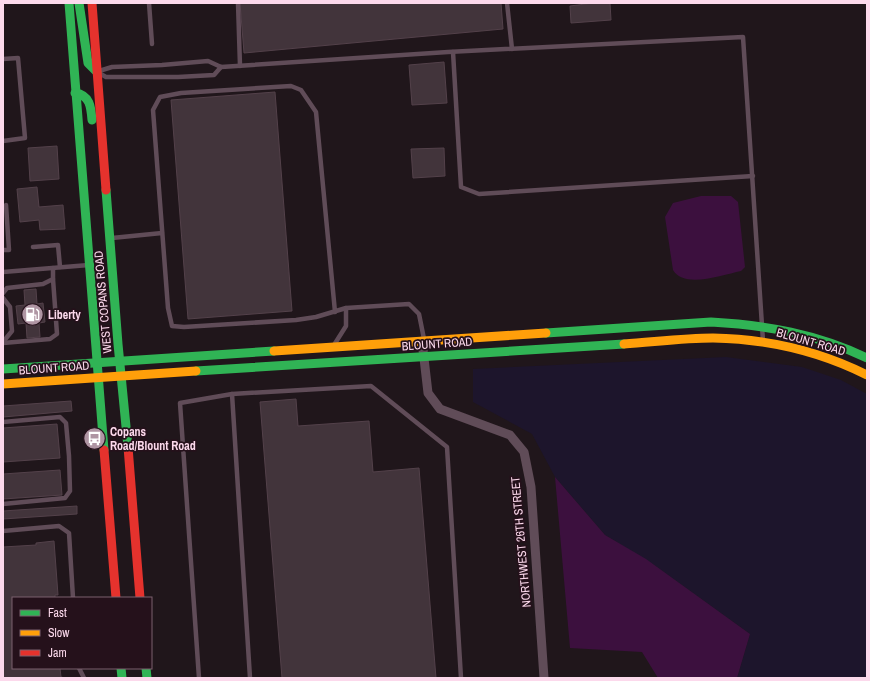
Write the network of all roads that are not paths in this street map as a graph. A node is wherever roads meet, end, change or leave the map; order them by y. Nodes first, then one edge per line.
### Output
1 (69, 3) edge
2 (79, 3) edge
3 (92, 3) edge
4 (149, 3) edge
5 (238, 3) edge
6 (507, 3) edge
7 (152, 44) dead end
8 (512, 49) junction
9 (453, 52) junction
10 (3, 59) edge
11 (240, 66) junction
12 (221, 67) junction
13 (98, 72) junction
14 (75, 93) junction
15 (3, 141) edge
16 (106, 175) junction
17 (753, 176) junction
18 (6, 205) dead end
19 (162, 233) junction
20 (110, 238) junction
21 (33, 247) dead end
22 (3, 250) edge
23 (91, 265) junction
24 (60, 267) junction
25 (53, 268) junction
26 (3, 272) edge
27 (53, 279) junction
28 (3, 293) edge
29 (3, 298) edge
30 (346, 308) junction
31 (335, 312) junction
32 (763, 325) junction
33 (423, 341) junction
34 (763, 341) junction
35 (3, 342) edge
36 (333, 347) junction
37 (424, 357) junction
38 (867, 358) edge
39 (120, 361) junction
40 (98, 362) junction
41 (3, 370) edge
42 (867, 375) edge
43 (122, 376) junction
44 (99, 377) junction
45 (3, 384) edge
46 (232, 394) junction
47 (3, 422) edge
48 (3, 504) edge
49 (3, 531) edge
50 (73, 597) edge
51 (116, 597) edge
52 (140, 597) edge
53 (80, 669) edge
54 (84, 678) edge
55 (199, 678) edge
56 (250, 678) edge
57 (461, 678) edge
58 (544, 678) edge

1 - 14 street, WEST COPANS ROAD
2 - 13 street
3 - 13 street, WEST COPANS ROAD
4 - 7 lane
5 - 11 lane
6 - 8 lane
8 - 9 lane
8 - 17 lane
9 - 11 lane
9 - 17 lane
10 - 15 lane
11 - 12 lane
12 - 13 lane
12 - 13 lane
13 - 16 street, WEST COPANS ROAD
14 - 16 street
14 - 23 street, WEST COPANS ROAD
16 - 20 street, WEST COPANS ROAD
17 - 32 lane
18 - 22 lane
19 - 20 lane
19 - 31 lane
19 - 31 lane
20 - 39 street, WEST COPANS ROAD
21 - 24 lane
23 - 24 lane
23 - 40 street, WEST COPANS ROAD
24 - 25 lane
25 - 26 lane
25 - 27 lane
27 - 28 lane
27 - 35 lane
29 - 35 lane
30 - 31 lane
30 - 33 lane
30 - 36 lane
32 - 33 street, BLOUNT ROAD
32 - 34 lane
32 - 38 street, BLOUNT ROAD
33 - 36 street, BLOUNT ROAD
33 - 37 street, NORTHWEST 26TH STREET
34 - 37 street, BLOUNT ROAD
34 - 42 street, BLOUNT ROAD
36 - 39 street, BLOUNT ROAD
37 - 43 street, BLOUNT ROAD
37 - 58 street, NORTHWEST 26TH STREET
39 - 40 street, BLOUNT ROAD
39 - 43 street, WEST COPANS ROAD
40 - 41 street, BLOUNT ROAD
40 - 44 street, WEST COPANS ROAD
43 - 44 street, BLOUNT ROAD
43 - 52 street, WEST COPANS ROAD
44 - 45 street, BLOUNT ROAD
44 - 51 street, WEST COPANS ROAD
46 - 55 lane
46 - 56 lane
46 - 57 lane
47 - 48 lane
49 - 50 lane
53 - 54 lane

